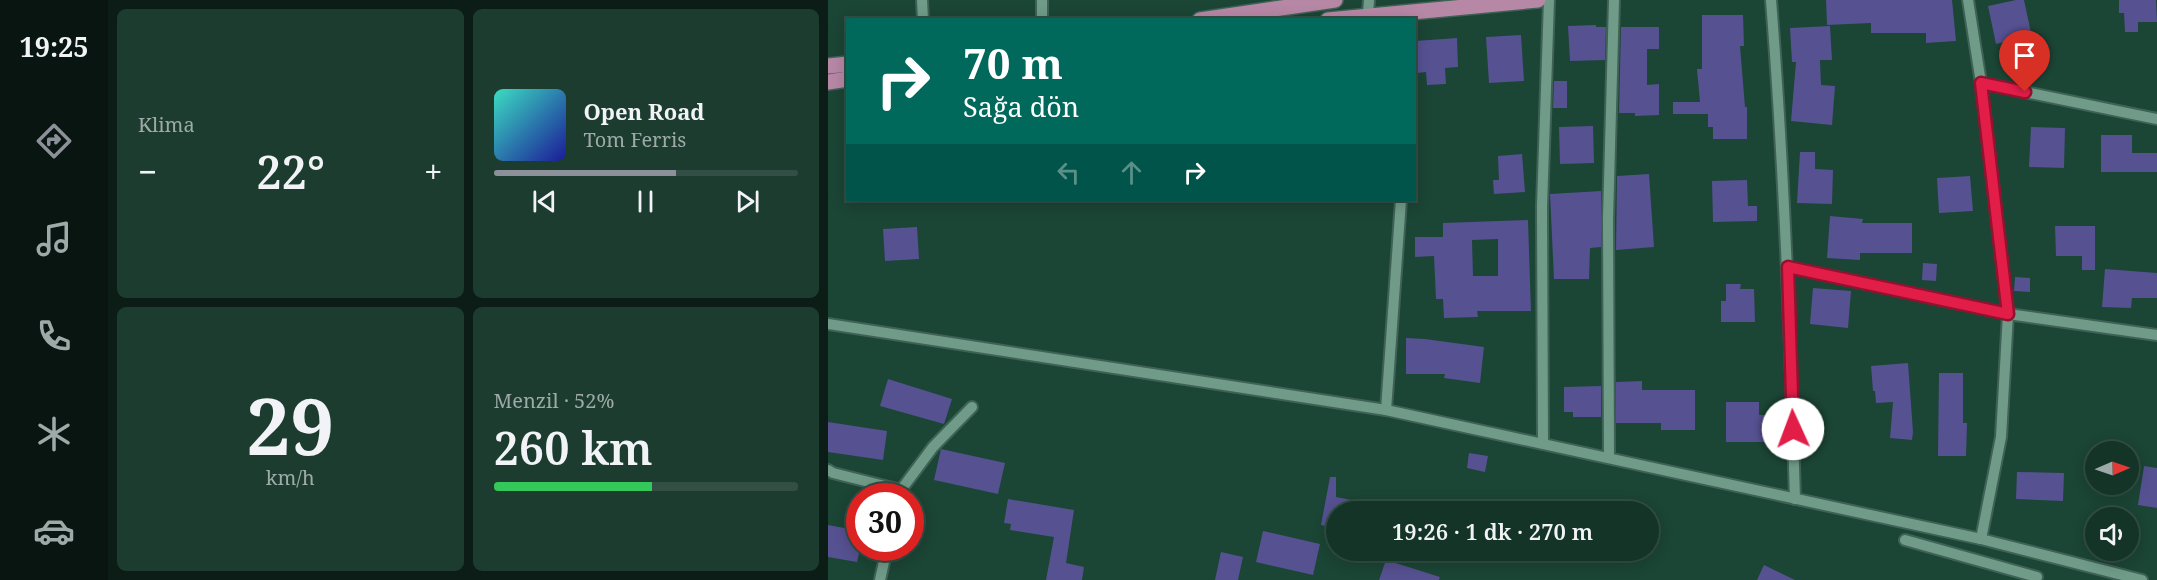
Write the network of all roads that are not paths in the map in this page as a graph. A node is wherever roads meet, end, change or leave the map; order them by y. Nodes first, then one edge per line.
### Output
1 (922, 0) edge
2 (1042, 0) edge
3 (1335, 0) edge
4 (1538, 0) edge
5 (1549, 0) edge
6 (1614, 0) edge
7 (1771, 0) edge
8 (1968, 0) edge
9 (1368, 7) edge
10 (1399, 16) edge
11 (922, 18) edge
12 (1042, 18) edge
13 (1214, 18) edge
14 (1334, 18) edge
15 (846, 64) edge
16 (828, 66) edge
17 (846, 79) edge
18 (828, 82) edge
19 (1981, 83) junction
20 (2157, 119) edge
21 (1401, 201) edge
22 (1788, 267) junction
23 (2008, 314) junction
24 (828, 324) edge
25 (2157, 335) edge
26 (972, 407) dead end
27 (1386, 410) junction
28 (1543, 444) junction
29 (1609, 458) junction
30 (828, 470) edge
31 (866, 483) edge
32 (907, 483) edge
33 (1795, 499) junction
34 (1981, 539) junction
35 (1905, 540) dead end
36 (884, 561) edge
37 (2037, 577) dead end
38 (880, 580) edge
39 (2142, 580) edge

1 - 11 street
2 - 12 street
3 - 13 main road
4 - 10 main road
5 - 28 street
6 - 29 street
7 - 22 street
8 - 19 street
9 - 10 main road
9 - 14 main road
15 - 16 main road
17 - 18 main road
19 - 20 street
19 - 23 street
21 - 27 street
22 - 23 street
22 - 33 street
23 - 25 street
23 - 34 street
24 - 27 street
26 - 32 street
27 - 28 street
28 - 29 street
29 - 33 street
30 - 31 street
33 - 34 street
34 - 39 street
35 - 37 street
36 - 38 street

